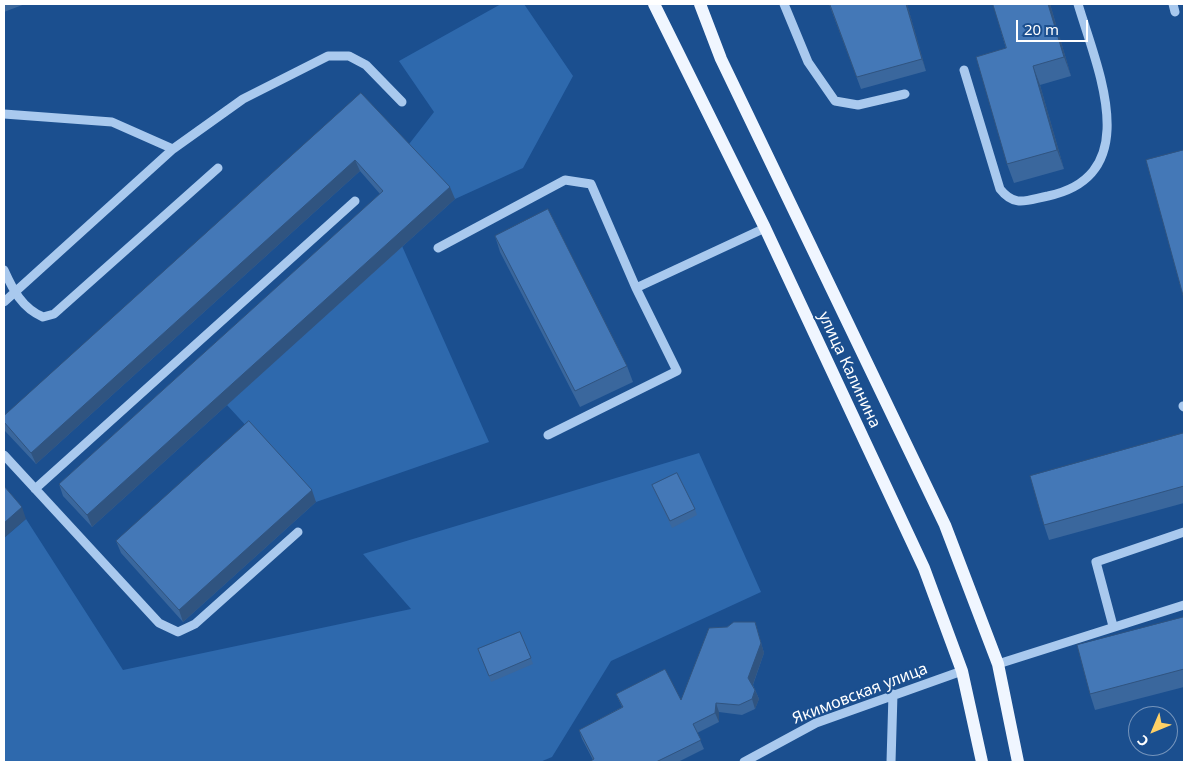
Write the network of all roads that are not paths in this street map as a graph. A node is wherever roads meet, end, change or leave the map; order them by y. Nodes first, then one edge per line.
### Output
1 (654, 4) edge
2 (700, 4) edge
3 (784, 4) edge
4 (1078, 4) edge
5 (964, 70) dead end
6 (905, 94) dead end
7 (402, 102) dead end
8 (4, 114) edge
9 (173, 148) junction
10 (218, 168) dead end
11 (355, 201) dead end
12 (765, 228) junction
13 (438, 248) dead end
14 (4, 270) edge
15 (636, 288) junction
16 (15, 294) junction
17 (4, 302) edge
18 (548, 435) dead end
19 (4, 455) edge
20 (35, 488) junction
21 (298, 532) dead end
22 (1184, 532) edge
23 (1184, 605) edge
24 (1113, 626) junction
25 (998, 664) junction
26 (962, 671) junction
27 (893, 694) junction
28 (744, 762) edge
29 (891, 762) edge
30 (982, 762) edge
31 (1018, 762) edge

1 - 12 main road, улица Калинина
2 - 25 main road, улица Калинина
3 - 6 street
4 - 5 street
7 - 9 street
8 - 9 street
9 - 16 street
10 - 16 street
11 - 20 street
12 - 15 street
12 - 26 main road, улица Калинина
13 - 15 street
14 - 16 street
15 - 18 street
16 - 17 street
19 - 20 street
20 - 21 street
22 - 24 street
23 - 24 street
24 - 25 street
25 - 31 main road, улица Калинина
26 - 27 street, Якимовская улица
26 - 30 main road, улица Калинина
27 - 28 street, Якимовская улица
27 - 29 street

